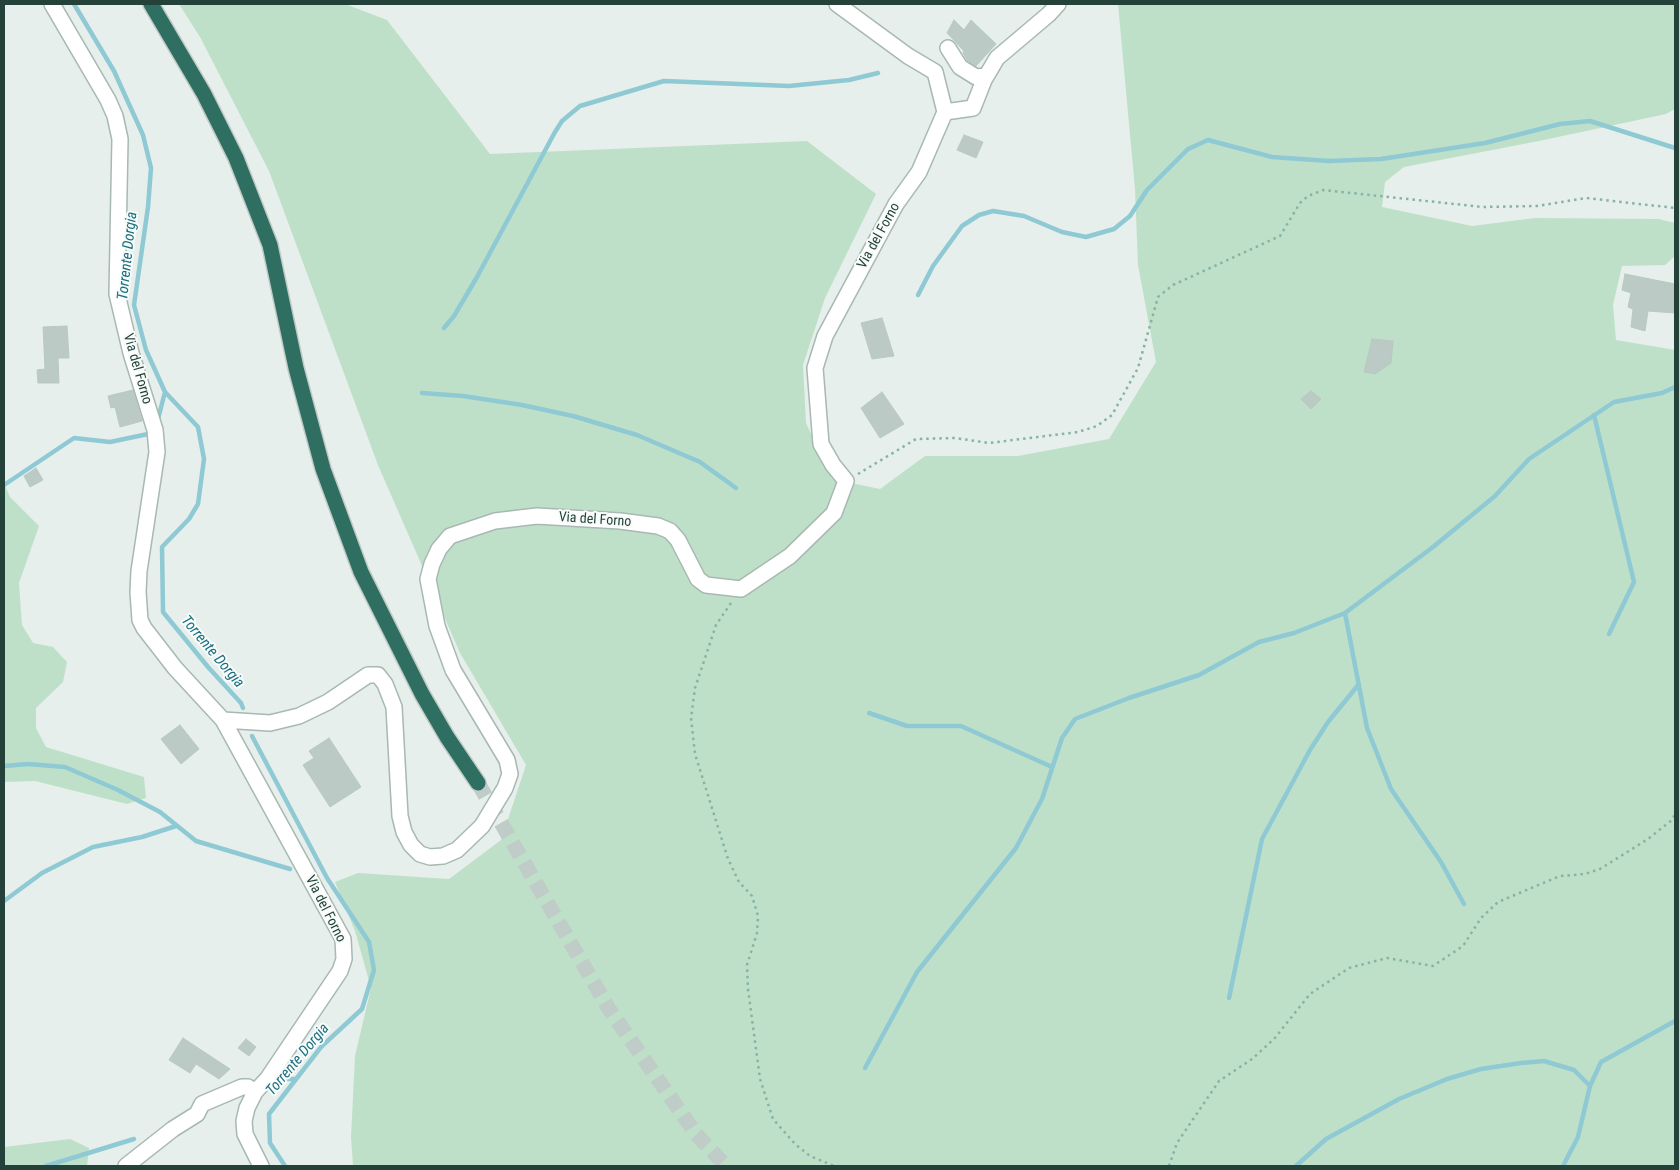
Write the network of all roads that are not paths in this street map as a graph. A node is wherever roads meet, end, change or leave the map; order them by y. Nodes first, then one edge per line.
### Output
1 (52, 4) edge
2 (151, 4) edge
3 (837, 4) edge
4 (1058, 4) edge
5 (948, 48) dead end
6 (986, 76) junction
7 (945, 112) junction
8 (223, 720) junction
9 (478, 782) tunnel mouth
10 (255, 1092) junction
11 (126, 1166) edge
12 (260, 1166) edge

1 - 8 street, Via del Forno
2 - 9 highway
3 - 7 street
4 - 6 street
5 - 6 street
6 - 7 street
7 - 8 street, Via del Forno
8 - 10 street, Via del Forno
10 - 11 street
10 - 12 street, Via del Forno

